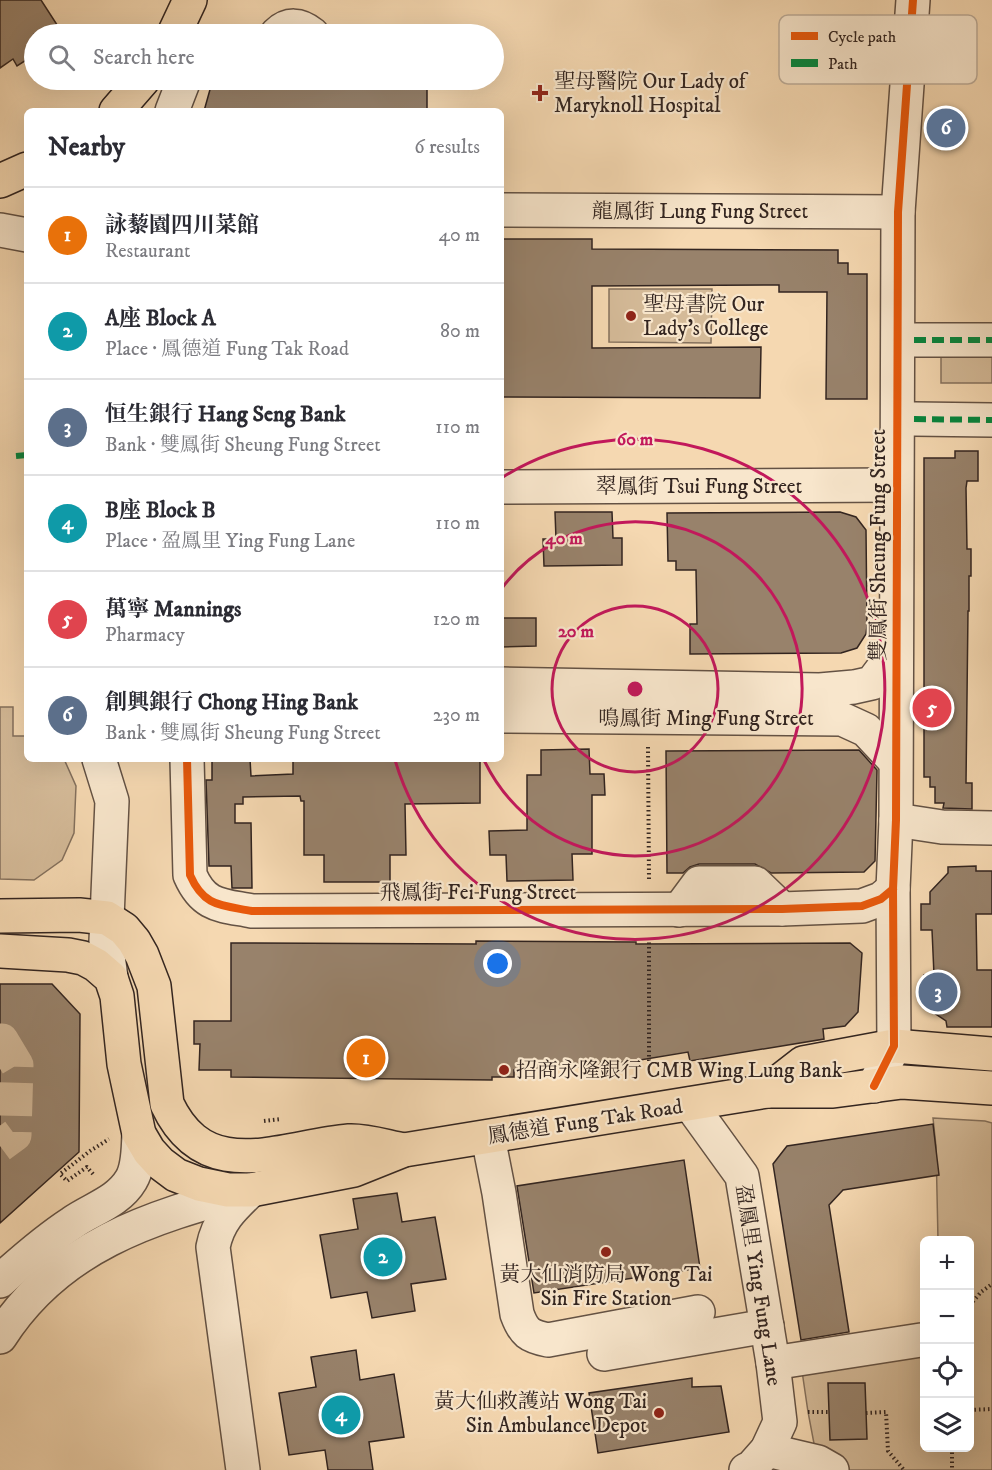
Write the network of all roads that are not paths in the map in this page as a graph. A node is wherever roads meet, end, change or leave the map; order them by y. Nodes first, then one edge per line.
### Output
1 (190, 0) edge
2 (913, 0) edge
3 (912, 15) edge
4 (181, 24) edge
5 (907, 84) edge
6 (134, 90) edge
7 (180, 90) edge
8 (119, 108) edge
9 (173, 108) edge
10 (504, 210) edge
11 (898, 212) junction
12 (0, 230) edge
13 (24, 234) edge
14 (914, 340) dead end
15 (992, 340) edge
16 (914, 419) dead end
17 (992, 420) edge
18 (896, 485) junction
19 (504, 487) edge
20 (896, 651) junction
21 (504, 684) edge
22 (820, 690) junction
23 (504, 716) edge
24 (895, 761) junction
25 (100, 762) edge
26 (122, 762) edge
27 (187, 762) edge
28 (112, 801) junction
29 (896, 819) junction
30 (992, 828) edge
31 (893, 889) junction
32 (0, 916) edge
33 (107, 918) junction
34 (0, 951) edge
35 (111, 978) junction
36 (894, 1046) junction
37 (992, 1054) edge
38 (874, 1086) junction
39 (992, 1088) edge
40 (767, 1091) junction
41 (690, 1104) junction
42 (139, 1134) junction
43 (488, 1137) junction
44 (404, 1150) junction
45 (250, 1190) junction
46 (0, 1281) edge
47 (698, 1312) dead end
48 (766, 1326) junction
49 (0, 1337) edge
50 (920, 1340) edge
51 (604, 1354) dead end
52 (773, 1363) junction
53 (757, 1460) edge
54 (243, 1470) edge
55 (832, 1470) edge

1 - 4 main road
2 - 3 street, 雙鳳街 Sheung Fung Street
5 - 11 street, 雙鳳街 Sheung Fung Street
6 - 8 main road
7 - 9 street
10 - 11 street, 龍鳳街 Lung Fung Street
11 - 18 street, 雙鳳街 Sheung Fung Street
12 - 13 street
14 - 15 street
16 - 17 street
18 - 19 street, 翠鳳街 Tsui Fung Street
18 - 20 street, 雙鳳街 Sheung Fung Street
20 - 22 street, 鳴鳳街 Ming Fung Street
20 - 24 street, 雙鳳街 Sheung Fung Street
21 - 22 street, 鳴鳳街 Ming Fung Street
22 - 24 street
23 - 24 street, 鳴鳳街 Ming Fung Street
24 - 29 street, 雙鳳街 Sheung Fung Street
25 - 28 street
26 - 28 street
27 - 31 street, 飛鳳街 Fei Fung Street
28 - 33 street
29 - 30 street
29 - 31 street, 雙鳳街 Sheung Fung Street
31 - 36 street, 雙鳳街 Sheung Fung Street
32 - 33 main road
33 - 35 street
33 - 44 main road, 鳳德道 Fung Tak Road
34 - 35 main road
35 - 42 main road
36 - 37 main road, 鳳德道 Fung Tak Road
36 - 38 street, 雙鳳街 Sheung Fung Street
36 - 40 main road, 鳳德道 Fung Tak Road
38 - 39 main road, 鳳德道 Fung Tak Road
38 - 40 main road, 鳳德道 Fung Tak Road
40 - 41 main road, 鳳德道 Fung Tak Road
41 - 43 main road, 鳳德道 Fung Tak Road
41 - 48 street, 盈鳳里 Ying Fung Lane
42 - 45 main road, 鳳德道 Fung Tak Road
42 - 46 street
43 - 44 main road, 鳳德道 Fung Tak Road
43 - 47 street
44 - 45 main road, 鳳德道 Fung Tak Road
45 - 49 street
45 - 54 street
48 - 51 street
48 - 52 street, 盈鳳里 Ying Fung Lane
50 - 52 street
52 - 53 street, 盈鳳里 Ying Fung Lane
53 - 55 street

